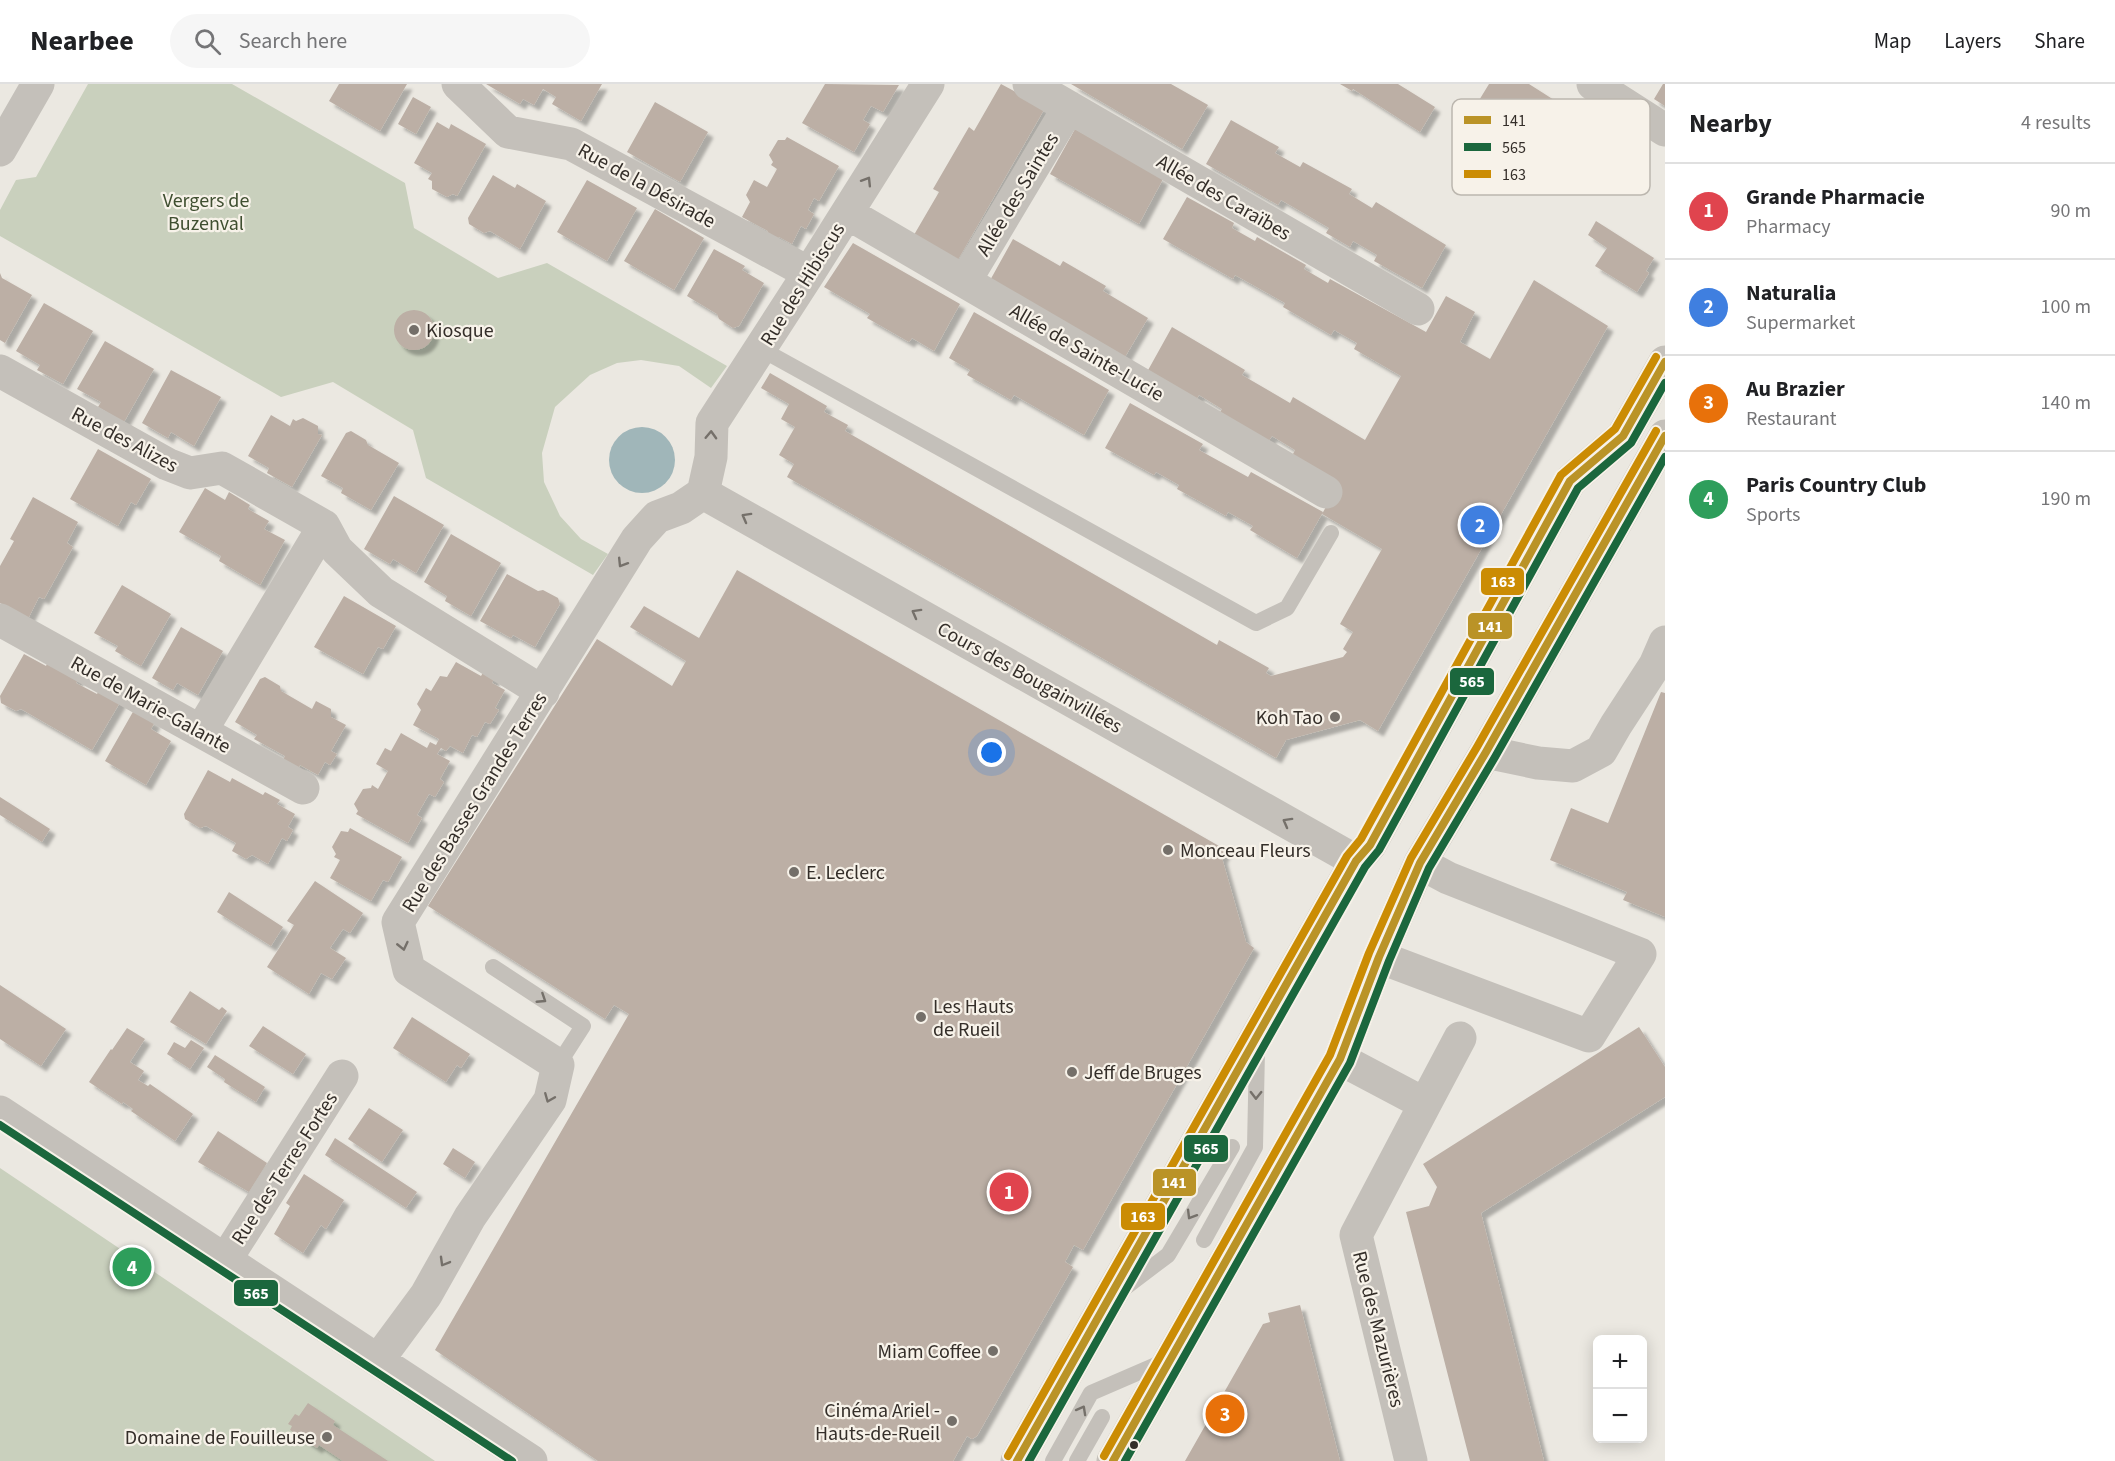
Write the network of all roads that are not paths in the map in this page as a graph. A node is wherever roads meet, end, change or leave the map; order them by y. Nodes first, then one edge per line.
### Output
1 (38, 84) edge
2 (458, 84) edge
3 (928, 84) edge
4 (1029, 84) edge
5 (1593, 84) edge
6 (1616, 99) edge
7 (1069, 107) junction
8 (1650, 120) edge
9 (5, 125) edge
10 (1665, 130) edge
11 (847, 213) junction
12 (809, 273) junction
13 (965, 281) junction
14 (1418, 309) dead end
15 (761, 349) junction
16 (1665, 362) edge
17 (0, 371) edge
18 (1665, 436) edge
19 (1326, 492) dead end
20 (703, 493) junction
21 (324, 526) junction
22 (1331, 533) dead end
23 (0, 620) edge
24 (1665, 642) edge
25 (543, 692) junction
26 (201, 731) junction
27 (1486, 752) junction
28 (303, 788) dead end
29 (1356, 861) junction
30 (1420, 864) junction
31 (1379, 957) junction
32 (493, 967) dead end
33 (1257, 1037) junction
34 (1460, 1038) dead end
35 (1340, 1059) junction
36 (558, 1065) junction
37 (342, 1076) dead end
38 (1425, 1104) junction
39 (0, 1112) edge
40 (1232, 1147) dead end
41 (1204, 1240) dead end
42 (226, 1259) junction
43 (1108, 1300) junction
44 (1171, 1359) junction
45 (378, 1360) junction
46 (1102, 1418) dead end
47 (531, 1461) edge
48 (1017, 1461) edge
49 (1053, 1461) edge
50 (1077, 1461) edge
51 (1113, 1461) edge
52 (1411, 1461) edge

1 - 9 street
2 - 12 street, Rue de la Désirade
11 -> 3 street, Rue des Hibiscus
4 - 7 street, Allée des Caraïbes
5 - 6 street
7 - 13 street, Allée des Saintes
7 - 14 street, Allée des Caraïbes
8 - 10 street
11 - 12 street, Rue des Hibiscus
11 - 13 street, Allée de Sainte-Lucie
12 - 15 street, Rue des Hibiscus
13 - 19 street, Allée de Sainte-Lucie
20 -> 15 street, Rue des Hibiscus
15 - 22 lane
16 - 29 street
17 - 21 street, Rue des Alizes
18 - 27 street
20 -> 25 street, Rue des Basses Grandes Terres
29 -> 20 street, Cours des Bougainvillées
21 - 25 street
21 - 26 street
23 - 26 street, Rue de Marie-Galante
24 - 27 street
25 -> 36 street, Rue des Basses Grandes Terres
26 - 28 street, Rue de Marie-Galante
27 - 30 street
29 - 33 street
30 - 31 street
30 - 31 street
31 - 35 street
32 -> 36 lane
33 -> 41 lane
33 - 43 street
34 - 38 street, Rue des Mazurières
35 - 38 street
35 - 44 street
36 -> 45 street
37 - 42 street, Rue des Terres Fortes
38 - 52 street, Rue des Mazurières
39 - 42 street
40 -> 43 lane
42 - 45 street
43 - 48 street
49 -> 44 lane
44 - 51 street
45 - 47 street
46 - 50 lane

